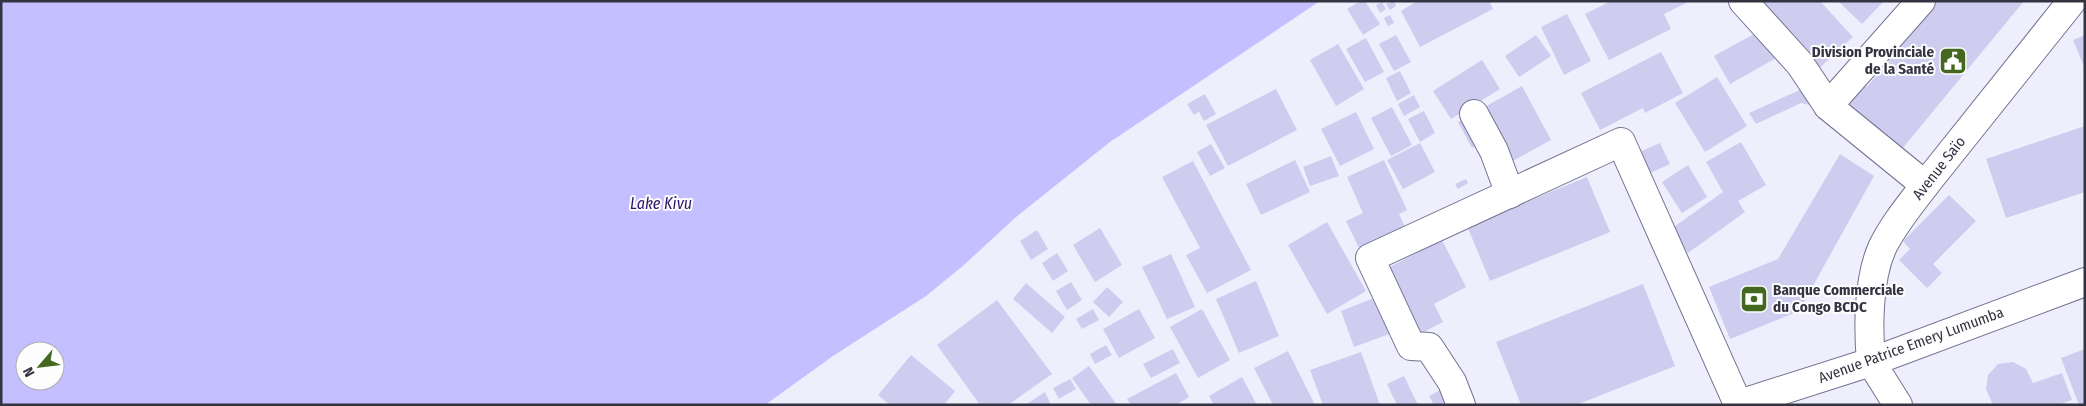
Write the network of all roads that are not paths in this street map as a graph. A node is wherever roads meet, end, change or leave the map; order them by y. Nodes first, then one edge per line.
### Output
1 (1743, 1) edge
2 (1920, 1) edge
3 (2072, 1) edge
4 (1828, 106) junction
5 (1474, 114) dead end
6 (1925, 184) junction
7 (1510, 194) junction
8 (2085, 282) edge
9 (1871, 362) junction
10 (1737, 404) edge
11 (1461, 405) edge
12 (1898, 405) edge

1 - 4 street
2 - 4 street
3 - 6 street, Avenue Saïo
4 - 6 street
5 - 7 street
6 - 9 street, Avenue Saïo
7 - 10 street
7 - 11 street
8 - 9 street, Avenue Patrice Emery Lumumba
9 - 10 street, Avenue Patrice Emery Lumumba
9 - 12 street

